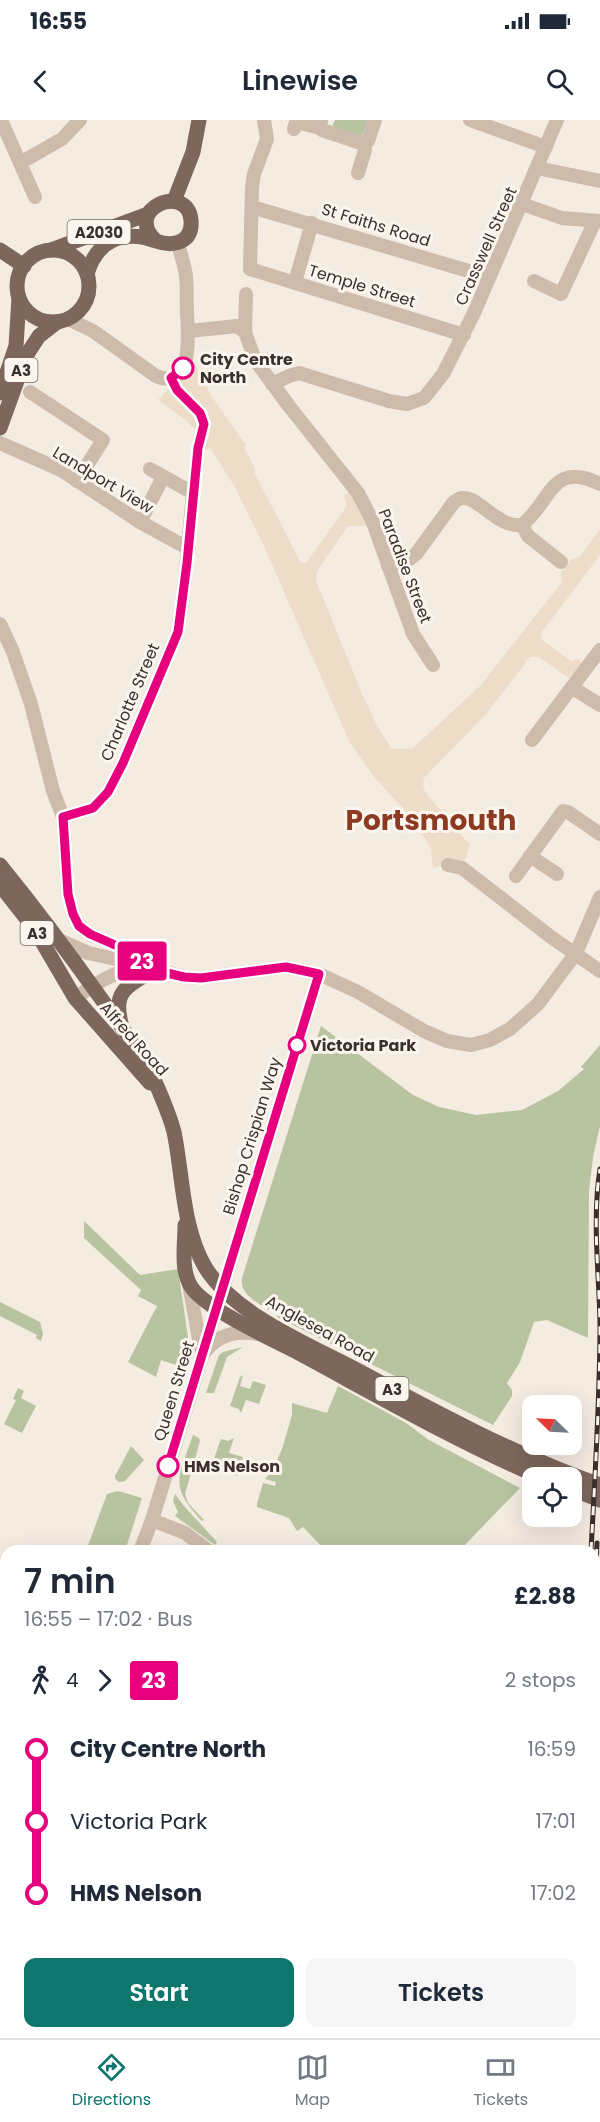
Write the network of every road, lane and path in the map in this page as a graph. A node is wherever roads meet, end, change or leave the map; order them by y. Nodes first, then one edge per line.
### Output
1 (0, 120) edge
2 (80, 120) edge
3 (199, 120) edge
4 (264, 120) edge
5 (375, 120) edge
6 (470, 120) edge
7 (557, 120) edge
8 (321, 124) edge
9 (294, 129) dead end
10 (364, 144) junction
11 (546, 147) junction
12 (20, 163) junction
13 (537, 168) junction
14 (358, 173) dead end
15 (600, 181) edge
16 (35, 197) dead end
17 (174, 201) junction
18 (522, 204) junction
19 (252, 207) junction
20 (148, 214) junction
21 (598, 221) edge
22 (312, 223) junction
23 (156, 241) junction
24 (178, 244) junction
25 (0, 250) edge
26 (51, 250) junction
27 (24, 266) junction
28 (87, 274) junction
29 (489, 277) junction
30 (534, 281) dead end
31 (295, 282) junction
32 (246, 294) dead end
33 (19, 298) junction
34 (62, 321) junction
35 (189, 331) junction
36 (245, 332) junction
37 (464, 335) junction
38 (277, 382) junction
39 (0, 392) edge
40 (30, 392) dead end
41 (0, 428) edge
42 (0, 443) edge
43 (150, 469) dead end
44 (163, 477) junction
45 (77, 481) junction
46 (600, 484) edge
47 (140, 522) junction
48 (522, 525) junction
49 (189, 547) junction
50 (561, 562) dead end
51 (388, 566) junction
52 (1, 629) edge
53 (600, 650) edge
54 (433, 665) dead end
55 (573, 688) junction
56 (600, 705) edge
57 (532, 740) dead end
58 (63, 817) junction
59 (600, 834) edge
60 (530, 856) junction
61 (0, 865) edge
62 (448, 865) dead end
63 (557, 874) dead end
64 (516, 876) dead end
65 (0, 885) edge
66 (600, 897) edge
67 (59, 940) junction
68 (576, 952) junction
69 (154, 970) junction
70 (600, 971) edge
71 (319, 974) junction
72 (90, 983) junction
73 (75, 996) junction
74 (122, 1028) junction
75 (162, 1096) junction
76 (185, 1201) junction
77 (192, 1233) junction
78 (189, 1284) junction
79 (223, 1289) junction
80 (217, 1308) junction
81 (270, 1338) junction
82 (201, 1358) junction
83 (522, 1469) edge
84 (600, 1485) edge
85 (582, 1493) edge
86 (600, 1500) edge
87 (152, 1520) junction
88 (142, 1545) edge
89 (200, 1545) edge

1 - 12 street
2 - 12 street
3 - 17 main road
4 - 19 street
5 - 10 street
6 - 11 street
7 - 11 street, Crasswell Street
8 - 9 street
8 - 10 street
10 - 14 street
11 - 13 street, Crasswell Street
12 - 16 street
13 - 15 street
13 - 18 street, Crasswell Street
17 - 20 main road
17 - 24 main road
18 - 21 street
18 - 29 street, Crasswell Street
19 - 22 street, St Faiths Road
19 - 31 street, Temple Street
20 - 23 main road
20 - 26 main road, A2030
21 - 30 street
22 - 29 street, St Faiths Road
22 - 31 street
23 - 24 main road
23 - 28 main road, A2030
24 - 35 street
25 - 27 main road
26 - 27 main road
26 - 28 main road
27 - 33 main road
28 - 34 main road
29 - 37 street, Crasswell Street
31 - 37 street, Temple Street
32 - 36 street
33 - 34 main road
33 - 39 main road, A3
34 - 35 street
34 - 41 main road, A3
35 - 36 street
36 - 38 street, Paradise Street
37 - 38 street, Crasswell Street
38 - 51 street, Paradise Street
40 - 45 street
42 - 45 street, Landport View
43 - 44 street
44 - 47 street
44 - 49 street, Charlotte Street
45 - 47 street, Landport View
46 - 48 street
47 - 49 street, Landport View
48 - 50 street
48 - 51 street
49 - 58 street, Charlotte Street
51 - 54 street, Paradise Street
52 - 58 street
53 - 55 street
55 - 56 street
55 - 57 street
58 - 69 street
59 - 60 street
60 - 63 street
60 - 64 street
61 - 67 main road, A3
62 - 68 street
65 - 73 main road, A3
66 - 68 street
67 - 69 street
67 - 72 main road, A3
68 - 70 street
68 - 71 street
69 - 71 street
69 - 72 street
69 - 74 main road
71 - 79 street, Bishop Crispian Way
72 - 73 street
72 - 74 main road, Alfred Road / A3
73 - 75 main road, Alfred Road / A3
74 - 75 main road, Alfred Road / A3
75 - 76 main road, Alfred Road / A3
76 - 77 main road, Alfred Road / A3
76 - 78 main road, Alfred Road / A3
77 - 79 main road, Alfred Road / A3
77 - 80 main road, A3
78 - 80 main road, A3
78 - 82 street
79 - 80 street, Bishop Crispian Way
79 - 84 main road, Anglesea Road / A3
80 - 81 main road, Anglesea Road / A3
80 - 82 street, Queen Street
81 - 82 street
81 - 83 main road, Anglesea Road / A3
82 - 87 street, Queen Street
85 - 86 main road
87 - 88 street, Queen Street
87 - 89 street

